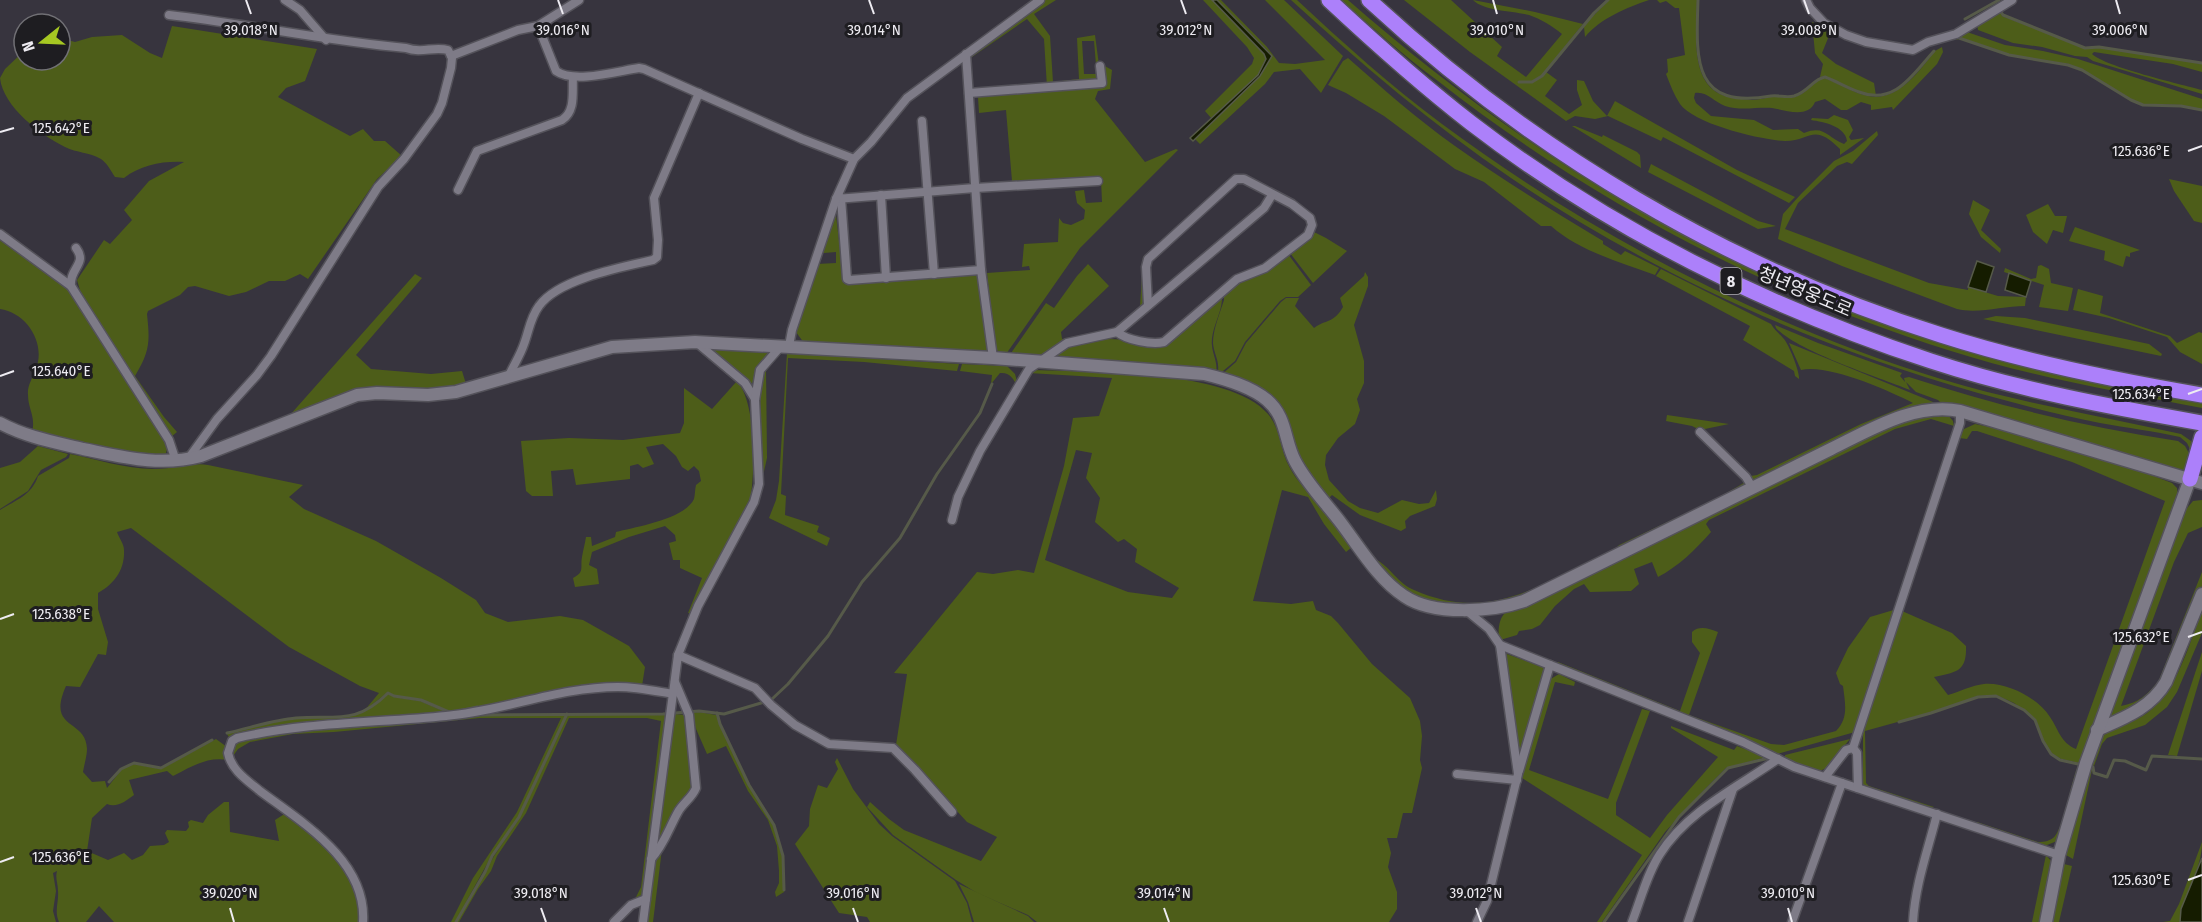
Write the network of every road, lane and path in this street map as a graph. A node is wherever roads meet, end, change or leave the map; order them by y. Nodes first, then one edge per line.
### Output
1 (285, 0) edge
2 (579, 0) edge
3 (1040, 0) edge
4 (1329, 0) edge
5 (1369, 0) edge
6 (1806, 0) edge
7 (2012, 0) edge
8 (169, 15) dead end
9 (538, 26) junction
10 (326, 40) junction
11 (966, 54) junction
12 (451, 56) junction
13 (1100, 66) dead end
14 (573, 77) junction
15 (699, 93) junction
16 (969, 93) junction
17 (922, 121) dead end
18 (854, 159) junction
19 (1098, 181) dead end
20 (975, 188) junction
21 (458, 190) dead end
22 (928, 191) junction
23 (881, 195) junction
24 (1272, 195) junction
25 (838, 199) junction
26 (0, 234) edge
27 (76, 248) dead end
28 (981, 270) junction
29 (934, 274) junction
30 (886, 278) junction
31 (71, 285) junction
32 (1148, 305) junction
33 (1117, 332) junction
34 (695, 342) junction
35 (785, 346) junction
36 (993, 358) junction
37 (1037, 362) junction
38 (508, 378) junction
39 (2202, 395) edge
40 (755, 400) junction
41 (1960, 411) junction
42 (0, 423) edge
43 (2202, 423) edge
44 (1700, 432) dead end
45 (2202, 437) edge
46 (182, 460) junction
47 (2196, 481) edge
48 (1752, 487) junction
49 (952, 520) dead end
50 (2202, 594) edge
51 (1467, 610) junction
52 (1500, 645) junction
53 (678, 655) junction
54 (1550, 665) junction
55 (674, 682) junction
56 (673, 694) junction
57 (2097, 730) junction
58 (1853, 748) junction
59 (1778, 759) junction
60 (1457, 774) dead end
61 (1517, 777) junction
62 (1825, 777) junction
63 (1842, 783) junction
64 (1734, 788) junction
65 (1858, 788) junction
66 (952, 812) dead end
67 (1937, 814) junction
68 (2059, 855) junction
69 (651, 859) junction
70 (646, 900) junction
71 (363, 922) edge
72 (614, 922) edge
73 (643, 922) edge
74 (1477, 922) edge
75 (1632, 922) edge
76 (1688, 922) edge
77 (1792, 922) edge
78 (1913, 922) edge
79 (2046, 922) edge

1 - 10 street
2 - 9 street
3 - 11 street
4 - 43 highway, 청년영웅도로 / 8
5 - 39 highway, 청년영웅도로 / 8
6 - 7 street
8 - 10 street
9 - 12 street
9 - 14 street
10 - 12 street
11 - 16 street
11 - 18 street
12 - 46 street
13 - 16 street
14 - 15 street
14 - 21 street
15 - 18 street
15 - 38 street
16 - 20 street
17 - 22 street
18 - 25 street
19 - 20 street
20 - 22 street
20 - 28 street
22 - 23 street
22 - 29 street
23 - 25 street
23 - 30 street
24 - 32 street
24 - 32 street
24 - 33 street
25 - 30 street
25 - 35 street
26 - 31 street
27 - 31 street
28 - 29 street
28 - 36 street
29 - 30 street
31 - 46 street
32 - 33 street
33 - 37 street
34 - 35 street
34 - 38 street
34 - 40 street
35 - 36 street
35 - 40 street
36 - 37 street
37 - 49 street
37 - 51 street
38 - 46 street
40 - 53 street
41 - 47 street
41 - 48 street
41 - 58 street
42 - 46 street
44 - 48 street
45 - 47 highway
47 - 57 street
48 - 51 street
50 - 57 street
51 - 52 street
52 - 54 street
52 - 61 street
53 - 55 street
53 - 66 street
54 - 59 street
54 - 61 street
55 - 56 street
55 - 69 street
56 - 69 street
56 - 71 street
57 - 68 street
58 - 62 street
58 - 65 street
59 - 62 street
59 - 64 street
60 - 61 street
61 - 74 street
62 - 63 street
63 - 65 street
63 - 77 street
64 - 75 street
64 - 76 street
65 - 67 street
67 - 68 street
67 - 78 street
68 - 79 street
69 - 70 street
70 - 72 street
70 - 73 street

